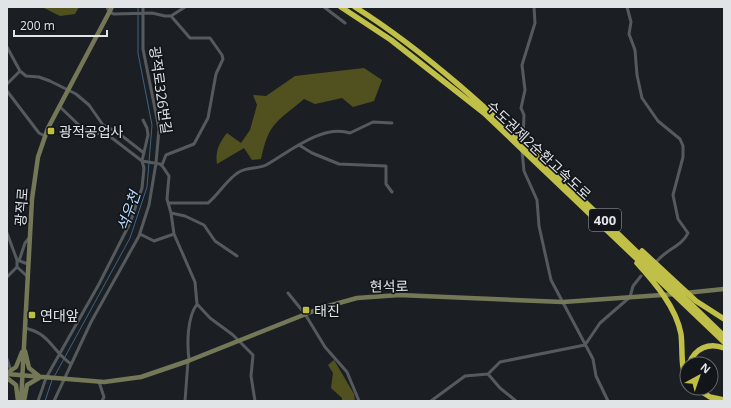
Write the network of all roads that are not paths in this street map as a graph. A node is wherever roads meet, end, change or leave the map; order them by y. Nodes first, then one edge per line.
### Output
1 (112, 7) edge
2 (143, 7) edge
3 (185, 7) edge
4 (324, 7) edge
5 (342, 7) edge
6 (355, 7) edge
7 (534, 7) edge
8 (627, 7) edge
9 (108, 10) edge
10 (143, 14) junction
11 (171, 16) junction
12 (345, 23) dead end
13 (7, 48) edge
14 (20, 71) junction
15 (437, 72) junction
16 (7, 84) edge
17 (7, 90) edge
18 (67, 90) junction
19 (60, 105) junction
20 (143, 120) dead end
21 (392, 123) dead end
22 (45, 136) junction
23 (299, 145) junction
24 (144, 154) junction
25 (536, 158) junction
26 (143, 161) junction
27 (156, 163) junction
28 (162, 165) junction
29 (392, 192) dead end
30 (572, 197) junction
31 (169, 203) junction
32 (171, 213) junction
33 (7, 233) edge
34 (140, 234) junction
35 (174, 234) junction
36 (30, 236) junction
37 (13, 249) junction
38 (22, 254) junction
39 (237, 256) dead end
40 (18, 261) junction
41 (658, 261) dead end
42 (28, 264) junction
43 (18, 267) junction
44 (641, 276) dead end
45 (7, 277) edge
46 (28, 277) junction
47 (672, 285) junction
48 (724, 290) edge
49 (288, 293) dead end
50 (630, 297) junction
51 (563, 302) junction
52 (686, 302) junction
53 (198, 304) junction
54 (305, 314) junction
55 (724, 320) edge
56 (25, 328) junction
57 (724, 336) edge
58 (238, 340) junction
59 (724, 342) edge
60 (585, 345) junction
61 (724, 348) edge
62 (24, 349) junction
63 (59, 356) junction
64 (682, 356) edge
65 (694, 356) edge
66 (7, 359) edge
67 (189, 360) junction
68 (70, 364) junction
69 (8, 373) edge
70 (488, 374) junction
71 (22, 376) junction
72 (7, 378) edge
73 (43, 378) junction
74 (62, 379) junction
75 (99, 382) junction
76 (702, 396) edge
77 (708, 396) edge
78 (724, 400) edge
79 (21, 401) edge
80 (38, 401) edge
81 (54, 401) edge
82 (102, 401) edge
83 (185, 401) edge
84 (255, 401) edge
85 (359, 401) edge
86 (431, 401) edge
87 (516, 401) edge
88 (608, 401) edge
89 (711, 401) edge

1 - 9 street
2 - 10 street, 광적로326번길
3 - 11 street
4 - 12 street
5 - 15 highway, 수도권제2순환고속도로 / 400
6 - 15 highway, 수도권제2순환고속도로 / 400
7 - 51 street
8 - 41 street
9 - 10 street
9 - 18 street
10 - 11 street
10 - 27 street, 광적로326번길
11 - 28 street, 광적로326번길
13 - 14 street
14 - 16 street
14 - 18 street
15 - 25 highway, 수도권제2순환고속도로 / 400
17 - 22 street
18 - 19 street, 광적로
18 - 24 street
19 - 22 street, 광적로
19 - 26 street
20 - 24 street, 광적로326번길
21 - 23 street
22 - 36 street, 광적로
23 - 29 street
23 - 31 street
24 - 26 street, 광적로326번길
25 - 30 highway, 수도권제2순환고속도로 / 400
25 - 47 highway, 수도권제2순환고속도로 / 400
26 - 27 street
26 - 63 street, 광적로326번길
27 - 28 street
27 - 34 street, 광적로326번길
28 - 31 street
30 - 47 highway, 수도권제2순환고속도로 / 400
30 - 64 highway
31 - 32 street
32 - 35 street
32 - 39 street
33 - 37 street
34 - 35 street
34 - 68 street, 광적로326번길
35 - 53 street
36 - 38 street
36 - 42 street, 광적로
37 - 38 street
37 - 40 street
38 - 40 street
40 - 42 street
40 - 43 street
42 - 46 street, 광적로
43 - 45 street
43 - 46 street
44 - 50 street
46 - 56 street, 광적로
47 - 52 highway, 수도권제2순환고속도로 / 400
47 - 55 highway
48 - 50 street
49 - 54 street
50 - 51 street
50 - 60 street
51 - 54 street, 현석로
51 - 60 street
52 - 57 highway, 수도권제2순환고속도로 / 400
52 - 59 highway, 수도권제2순환고속도로 / 400
53 - 58 street
53 - 67 street
54 - 58 street, 현석로
54 - 85 street
56 - 62 street, 광적로
56 - 63 street
58 - 67 street, 현석로
58 - 84 street
60 - 70 street
60 - 88 street
61 - 65 highway
62 - 69 street
62 - 71 street, 광적로
62 - 73 street
63 - 68 street
63 - 73 street, 광적로326번길
66 - 69 street
67 - 75 street, 현석로
67 - 83 street
68 - 74 street, 광적로326번길
69 - 71 street
70 - 86 street
70 - 87 street
71 - 73 street
71 - 79 street, 광적로
72 - 79 street
73 - 74 street, 현석로
73 - 79 street
73 - 80 street, 광적로326번길
74 - 75 street, 현석로
74 - 81 street, 광적로326번길
75 - 82 street
76 - 89 highway
77 - 78 highway

